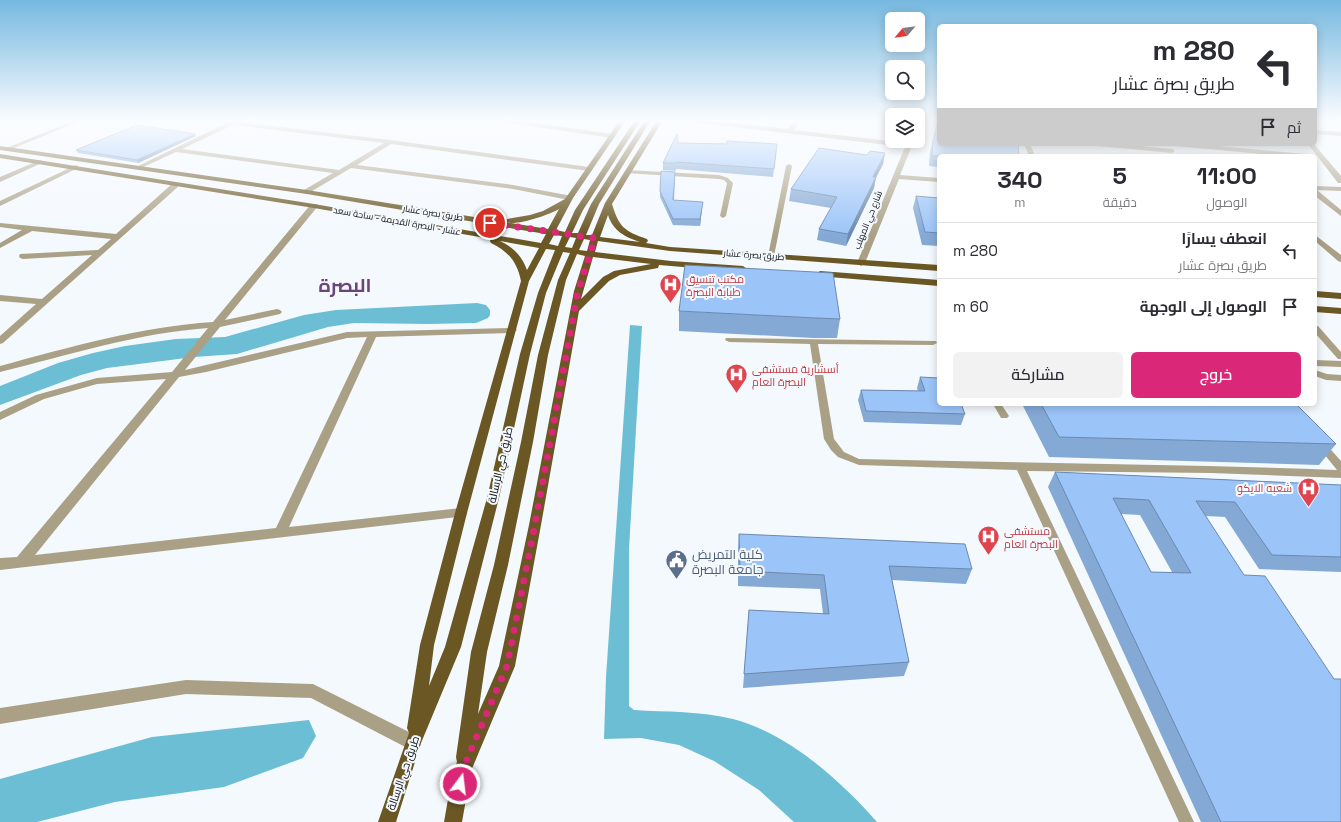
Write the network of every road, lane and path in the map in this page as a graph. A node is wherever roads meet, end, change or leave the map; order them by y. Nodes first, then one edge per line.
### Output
1 (16, 158) edge
2 (77, 158) edge
3 (158, 158) edge
4 (238, 158) edge
5 (363, 158) edge
6 (511, 158) edge
7 (596, 158) edge
8 (613, 158) edge
9 (624, 158) edge
10 (636, 158) edge
11 (904, 158) edge
12 (1319, 158) edge
13 (40, 162) junction
14 (350, 166) junction
15 (789, 166) dead end
16 (76, 167) junction
17 (139, 167) junction
18 (589, 169) junction
19 (340, 172) junction
20 (627, 172) junction
21 (896, 177) junction
22 (0, 180) edge
23 (937, 180) edge
24 (1341, 181) edge
25 (176, 185) junction
26 (1317, 188) edge
27 (1341, 189) edge
28 (307, 192) junction
29 (1317, 194) edge
30 (569, 198) junction
31 (609, 203) junction
32 (0, 204) edge
33 (314, 206) junction
34 (1341, 214) edge
35 (723, 216) dead end
36 (479, 221) junction
37 (0, 225) edge
38 (31, 228) junction
39 (551, 232) junction
40 (482, 236) junction
41 (118, 237) junction
42 (595, 238) junction
43 (1317, 239) edge
44 (0, 246) edge
45 (543, 247) junction
46 (671, 249) junction
47 (101, 252) junction
48 (590, 254) junction
49 (23, 256) dead end
50 (772, 256) junction
51 (1341, 259) edge
52 (861, 263) junction
53 (671, 264) junction
54 (937, 268) edge
55 (750, 269) edge
56 (813, 274) edge
57 (525, 281) junction
58 (937, 282) edge
59 (1317, 294) edge
60 (1341, 296) edge
61 (0, 298) edge
62 (44, 302) junction
63 (1317, 309) edge
64 (574, 310) junction
65 (1341, 311) edge
66 (277, 312) dead end
67 (212, 329) junction
68 (512, 330) junction
69 (1317, 330) edge
70 (373, 334) junction
71 (729, 340) dead end
72 (0, 341) edge
73 (814, 342) junction
74 (933, 343) dead end
75 (1341, 357) edge
76 (1319, 363) edge
77 (1341, 364) edge
78 (0, 369) edge
79 (1317, 374) edge
80 (173, 375) junction
81 (1341, 378) edge
82 (998, 406) edge
83 (0, 416) edge
84 (1004, 416) dead end
85 (1317, 439) edge
86 (1020, 467) junction
87 (1341, 468) edge
88 (1341, 474) edge
89 (461, 513) junction
90 (280, 533) junction
91 (21, 562) junction
92 (0, 564) edge
93 (0, 716) edge
94 (413, 743) junction
95 (462, 771) junction
96 (387, 822) edge
97 (453, 822) edge
98 (1187, 822) edge

1 - 13 main road, عشار - البصرة القديمة - ساحة سعد
2 - 17 main road, طريق بصرة عشار
3 - 17 street
4 - 19 street
5 - 14 street
6 - 18 street
7 - 18 main road
8 - 94 main road, طريق حي الرسالة
9 - 95 main road, طريق حي الرسالة
10 - 20 main road, طريق حي الرسالة
11 - 21 street, شارع حي المهلب
12 - 24 street
13 - 16 main road, عشار - البصرة القديمة - ساحة سعد
13 - 22 street
14 - 19 street
14 - 30 street
15 - 50 lane
16 - 25 main road, عشار - البصرة القديمة - ساحة سعد
16 - 32 street
17 - 28 main road, طريق بصرة عشار
18 - 30 main road
19 - 28 street
20 - 31 main road, طريق حي الرسالة
20 - 35 lane
21 - 23 street
21 - 52 street, شارع حي المهلب
25 - 33 main road, عشار - البصرة القديمة - ساحة سعد
25 - 41 street
26 - 27 street
28 - 36 main road, طريق بصرة عشار
29 - 34 street
30 - 36 main road
30 - 39 main road
31 - 42 main road, طريق حي الرسالة
31 - 46 main road
33 - 40 main road, عشار - البصرة القديمة - ساحة سعد
33 - 67 street
36 - 39 main road, طريق بصرة عشار
37 - 38 street
38 - 41 street
38 - 44 street
39 - 42 main road, طريق بصرة عشار
39 - 45 main road
40 - 45 main road, عشار - البصرة القديمة - ساحة سعد
40 - 57 main road
41 - 47 street
42 - 46 main road, طريق بصرة عشار
42 - 48 main road, طريق حي الرسالة
43 - 51 street
45 - 48 main road, عشار - البصرة القديمة - ساحة سعد
45 - 57 main road
46 - 50 main road, طريق بصرة عشار
47 - 49 street
47 - 62 street
48 - 53 main road, عشار - البصرة القديمة - ساحة سعد
48 - 64 main road, طريق حي الرسالة
50 - 52 main road, طريق بصرة عشار
52 - 54 main road, طريق بصرة عشار
53 - 55 main road, عشار - البصرة القديمة - ساحة سعد
53 - 64 main road
56 - 58 main road
57 - 68 main road
59 - 60 main road
61 - 62 street
62 - 72 street
63 - 65 main road
64 - 95 main road, طريق حي الرسالة
66 - 67 street
67 - 78 street
67 - 80 street
68 - 70 street
68 - 89 main road
69 - 75 lane
70 - 80 street
70 - 90 street
71 - 73 lane
73 - 74 lane
73 - 86 lane
76 - 77 lane
79 - 81 lane
80 - 83 street
80 - 91 street
82 - 84 lane
85 - 87 lane
86 - 88 lane
86 - 98 lane
89 - 90 street
89 - 94 main road
90 - 91 street
91 - 92 street
93 - 94 street
94 - 96 main road, طريق حي الرسالة
95 - 97 main road, طريق حي الرسالة

